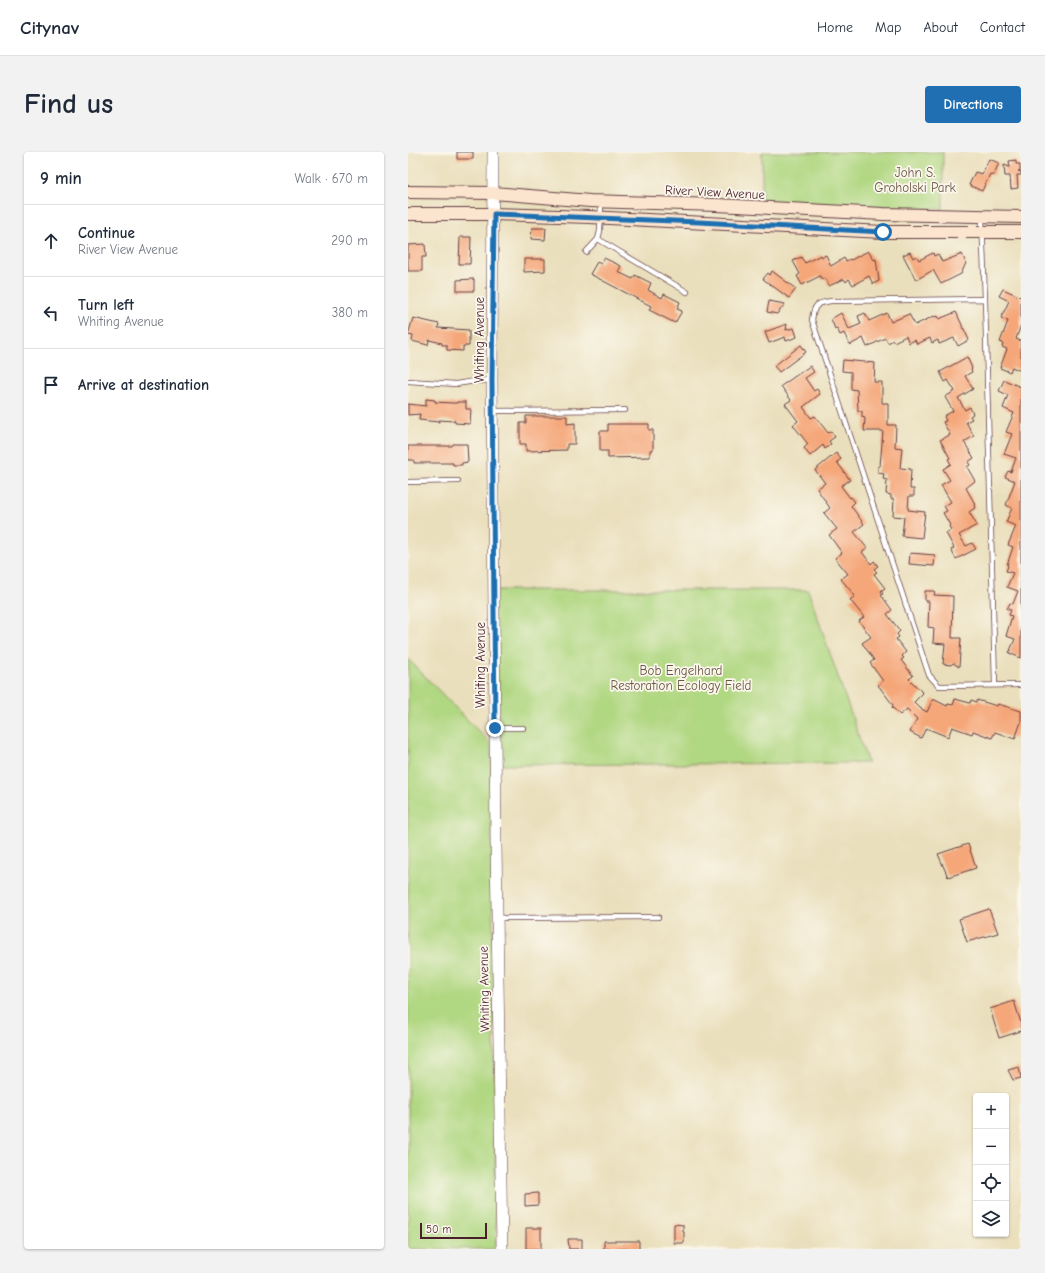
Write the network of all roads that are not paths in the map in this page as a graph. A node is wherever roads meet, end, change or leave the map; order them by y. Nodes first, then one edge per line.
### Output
1 (493, 152) edge
2 (408, 192) edge
3 (493, 193) junction
4 (601, 201) junction
5 (408, 214) edge
6 (494, 214) junction
7 (982, 216) junction
8 (1021, 217) edge
9 (601, 218) junction
10 (983, 232) junction
11 (1021, 232) edge
12 (598, 239) junction
13 (586, 252) dead end
14 (687, 292) dead end
15 (985, 299) junction
16 (492, 380) junction
17 (408, 381) edge
18 (625, 410) dead end
19 (493, 411) junction
20 (458, 481) dead end
21 (408, 482) edge
22 (995, 684) junction
23 (1021, 685) edge
24 (495, 728) junction
25 (522, 728) dead end
26 (658, 917) dead end
27 (497, 918) junction
28 (502, 1249) edge

1 - 3 street, Whiting Avenue
2 - 3 main road, River View Avenue
3 - 4 main road, River View Avenue
3 - 6 street, Whiting Avenue
4 - 7 main road, River View Avenue
4 - 9 lane
5 - 6 main road
6 - 9 main road
6 - 16 street, Whiting Avenue
7 - 8 main road, River View Avenue
7 - 10 lane
9 - 10 main road
9 - 12 lane
10 - 11 main road
10 - 15 lane
12 - 13 lane
12 - 14 lane
15 - 22 lane
15 - 22 lane
16 - 17 lane
16 - 19 street, Whiting Avenue
18 - 19 lane
19 - 24 street, Whiting Avenue
20 - 21 lane
22 - 23 lane
24 - 25 lane
24 - 27 street, Whiting Avenue
26 - 27 lane
27 - 28 street, Whiting Avenue

